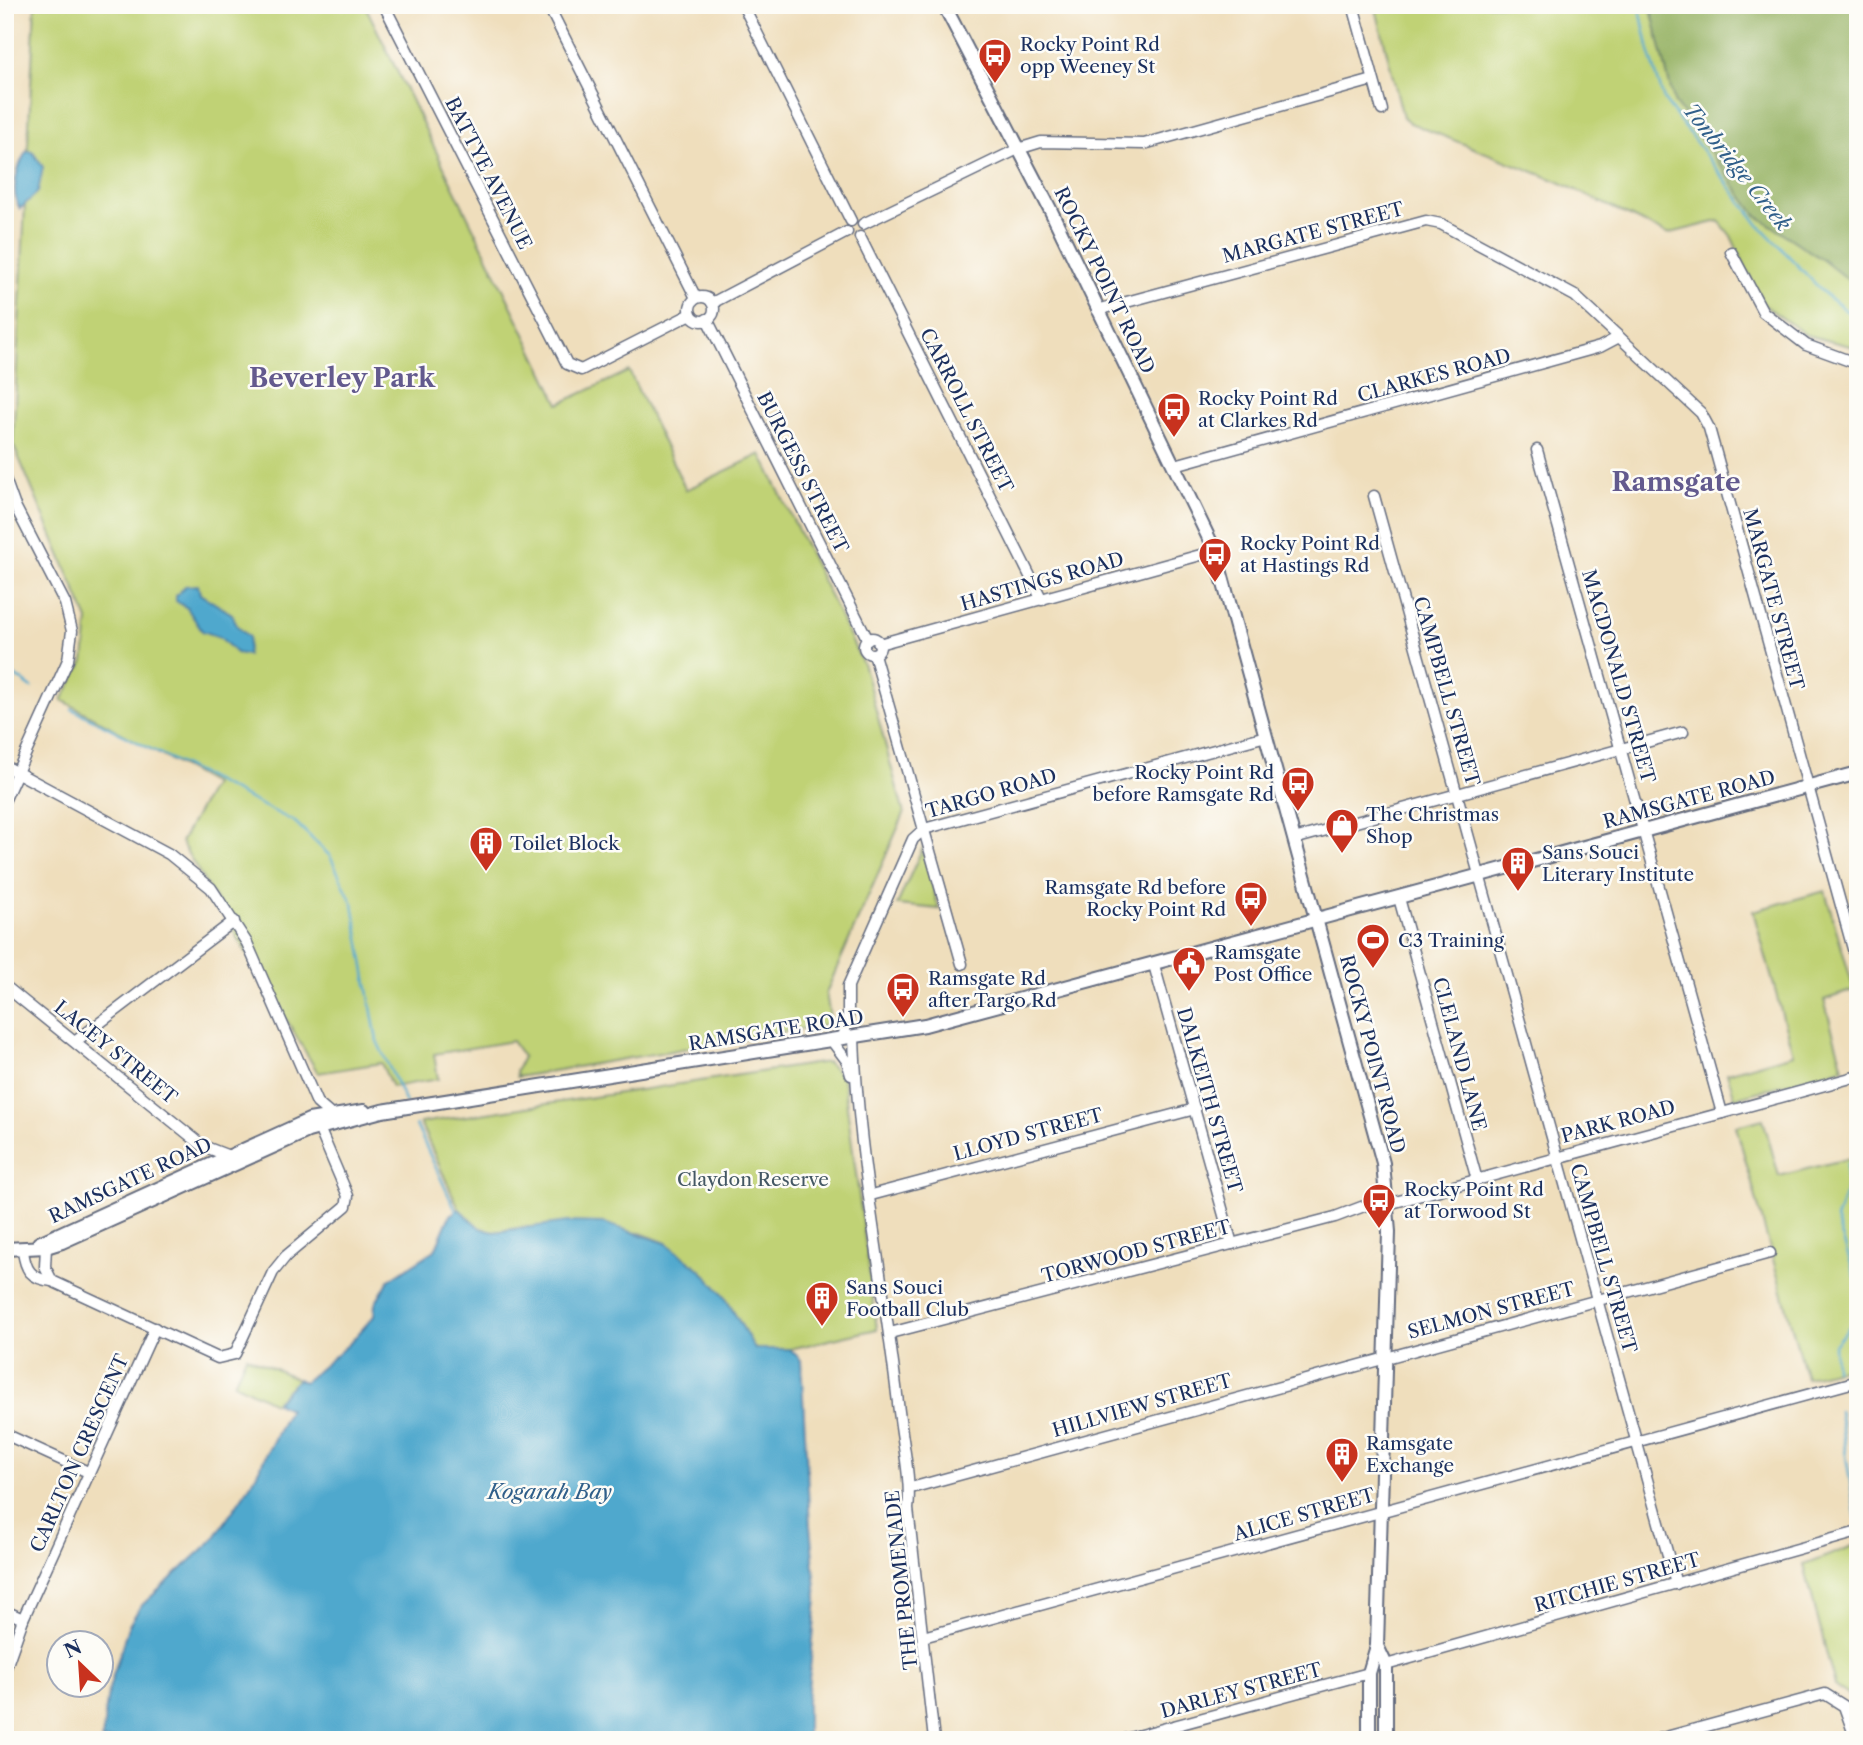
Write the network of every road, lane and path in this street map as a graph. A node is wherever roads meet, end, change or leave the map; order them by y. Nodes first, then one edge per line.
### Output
1 (384, 5) edge
2 (548, 5) edge
3 (743, 5) edge
4 (944, 5) edge
5 (1353, 5) edge
6 (1373, 80) junction
7 (1381, 110) dead end
8 (1018, 149) junction
9 (851, 221) junction
10 (863, 224) junction
11 (847, 232) junction
12 (860, 237) junction
13 (1731, 253) dead end
14 (696, 298) junction
15 (712, 303) junction
16 (1097, 310) junction
17 (691, 314) junction
18 (707, 319) junction
19 (1619, 337) junction
20 (1858, 364) edge
21 (1537, 450) dead end
22 (1175, 465) junction
23 (5, 479) edge
24 (1374, 496) dead end
25 (1214, 551) junction
26 (1042, 600) junction
27 (877, 649) junction
28 (1684, 732) dead end
29 (1266, 736) junction
30 (1622, 749) junction
31 (5, 766) edge
32 (18, 773) junction
33 (1858, 773) edge
34 (1808, 786) junction
35 (1458, 794) junction
36 (5, 799) edge
37 (924, 829) junction
38 (1644, 831) junction
39 (1294, 839) junction
40 (1480, 876) junction
41 (1399, 898) junction
42 (234, 921) junction
43 (1317, 921) junction
44 (962, 964) dead end
45 (1154, 965) junction
46 (1858, 967) edge
47 (6, 990) edge
48 (848, 1015) junction
49 (848, 1038) junction
50 (76, 1041) junction
51 (1858, 1076) edge
52 (855, 1085) junction
53 (317, 1103) junction
54 (1195, 1109) junction
55 (382, 1111) junction
56 (1722, 1113) junction
57 (331, 1115) junction
58 (314, 1124) junction
59 (203, 1146) junction
60 (229, 1156) junction
61 (1558, 1158) junction
62 (204, 1167) junction
63 (1477, 1180) junction
64 (871, 1195) junction
65 (1388, 1200) junction
66 (1232, 1244) junction
67 (46, 1247) junction
68 (5, 1250) edge
69 (23, 1250) junction
70 (1770, 1252) dead end
71 (52, 1281) junction
72 (1598, 1299) junction
73 (155, 1328) junction
74 (890, 1333) junction
75 (1384, 1358) junction
76 (1858, 1381) edge
77 (5, 1434) edge
78 (1636, 1441) junction
79 (88, 1472) junction
80 (911, 1489) junction
81 (1379, 1511) junction
82 (1858, 1532) edge
83 (1676, 1584) junction
84 (5, 1611) edge
85 (23, 1619) junction
86 (923, 1637) junction
87 (1377, 1646) junction
88 (1386, 1665) junction
89 (5, 1670) edge
90 (1369, 1673) junction
91 (934, 1740) edge
92 (1122, 1740) edge
93 (1369, 1740) edge
94 (1386, 1740) edge
95 (1655, 1740) edge
96 (1856, 1740) edge

1 - 17 street, BATTYE AVENUE
2 - 14 street
3 - 9 street
4 - 8 main road, ROCKY POINT ROAD
5 - 6 street
6 - 7 street
6 - 8 street
8 - 10 street
8 - 16 main road, ROCKY POINT ROAD
9 - 10 street
9 - 11 street
10 - 12 street
11 - 12 street
11 - 15 street
12 - 26 street, CARROLL STREET
13 - 20 street
14 - 15 street
14 - 17 street
15 - 18 street
16 - 19 street, MARGATE STREET
16 - 22 main road, ROCKY POINT ROAD
17 - 18 street
18 - 27 street, BURGESS STREET
19 - 22 street, CLARKES ROAD
19 - 34 street, MARGATE STREET
21 - 30 street, MACDONALD STREET
22 - 25 main road, ROCKY POINT ROAD
23 - 32 street
24 - 35 street, CAMPBELL STREET
25 - 26 street, HASTINGS ROAD
25 - 29 main road, ROCKY POINT ROAD
26 - 27 street, HASTINGS ROAD
27 - 37 street
28 - 30 street
29 - 37 street, TARGO ROAD
29 - 39 main road, ROCKY POINT ROAD
30 - 35 street
30 - 38 street, MACDONALD STREET
31 - 32 street
32 - 36 street
32 - 42 street
33 - 34 main road, RAMSGATE ROAD
34 - 38 main road, RAMSGATE ROAD
34 - 46 street, MARGATE STREET
35 - 39 street
35 - 40 street, CAMPBELL STREET
37 - 44 street
37 - 48 street, TARGO ROAD
38 - 40 main road, RAMSGATE ROAD
38 - 56 street, MACDONALD STREET
39 - 43 main road, ROCKY POINT ROAD
40 - 41 main road, RAMSGATE ROAD
40 - 61 street, CAMPBELL STREET
41 - 43 main road, RAMSGATE ROAD
41 - 63 street, CLELAND LANE
42 - 50 street
42 - 53 street
43 - 45 main road, RAMSGATE ROAD
43 - 65 main road, ROCKY POINT ROAD
45 - 49 main road, RAMSGATE ROAD
45 - 54 street, DALKEITH STREET
47 - 50 street, LACEY STREET
48 - 49 street
48 - 49 street, TARGO ROAD
49 - 52 street, THE PROMENADE
49 - 52 street, THE PROMENADE
49 - 55 main road, RAMSGATE ROAD
50 - 59 street, LACEY STREET
51 - 56 street, PARK ROAD
52 - 64 street, THE PROMENADE
53 - 57 street
53 - 58 street
54 - 64 street, LLOYD STREET
54 - 66 street, DALKEITH STREET
55 - 57 main road, RAMSGATE ROAD
55 - 58 main road, RAMSGATE ROAD
56 - 61 street, PARK ROAD
57 - 58 main road, RAMSGATE ROAD
58 - 60 main road, RAMSGATE ROAD
58 - 67 main road, RAMSGATE ROAD
58 - 73 street
59 - 60 street, LACEY STREET
59 - 62 street
60 - 62 main road, RAMSGATE ROAD
61 - 63 street, PARK ROAD
61 - 72 street, CAMPBELL STREET
62 - 69 main road, RAMSGATE ROAD
63 - 65 street, PARK ROAD
64 - 74 street, THE PROMENADE
65 - 66 street, TORWOOD STREET
65 - 75 main road, ROCKY POINT ROAD
66 - 74 street, TORWOOD STREET
67 - 69 main road, RAMSGATE ROAD
67 - 71 street
68 - 69 main road
69 - 71 street
70 - 72 street, SELMON STREET
71 - 73 street
72 - 75 street, SELMON STREET
72 - 78 street, CAMPBELL STREET
73 - 79 street, CARLTON CRESCENT
74 - 80 street, THE PROMENADE
75 - 80 street, HILLVIEW STREET
75 - 81 main road, ROCKY POINT ROAD
76 - 78 street, ALICE STREET
77 - 79 street
78 - 81 street, ALICE STREET
78 - 83 street, CAMPBELL STREET
79 - 85 street, CARLTON CRESCENT
80 - 86 street, THE PROMENADE
81 - 86 street, ALICE STREET
81 - 87 main road, ROCKY POINT ROAD
82 - 83 street, RITCHIE STREET
83 - 88 street, RITCHIE STREET
84 - 85 street
85 - 89 street, CARLTON CRESCENT
86 - 91 street, THE PROMENADE
87 - 88 main road, ROCKY POINT ROAD
87 - 90 main road, ROCKY POINT ROAD
88 - 94 main road, ROCKY POINT ROAD
90 - 92 street, DARLEY STREET
90 - 93 main road, ROCKY POINT ROAD
95 - 96 street

